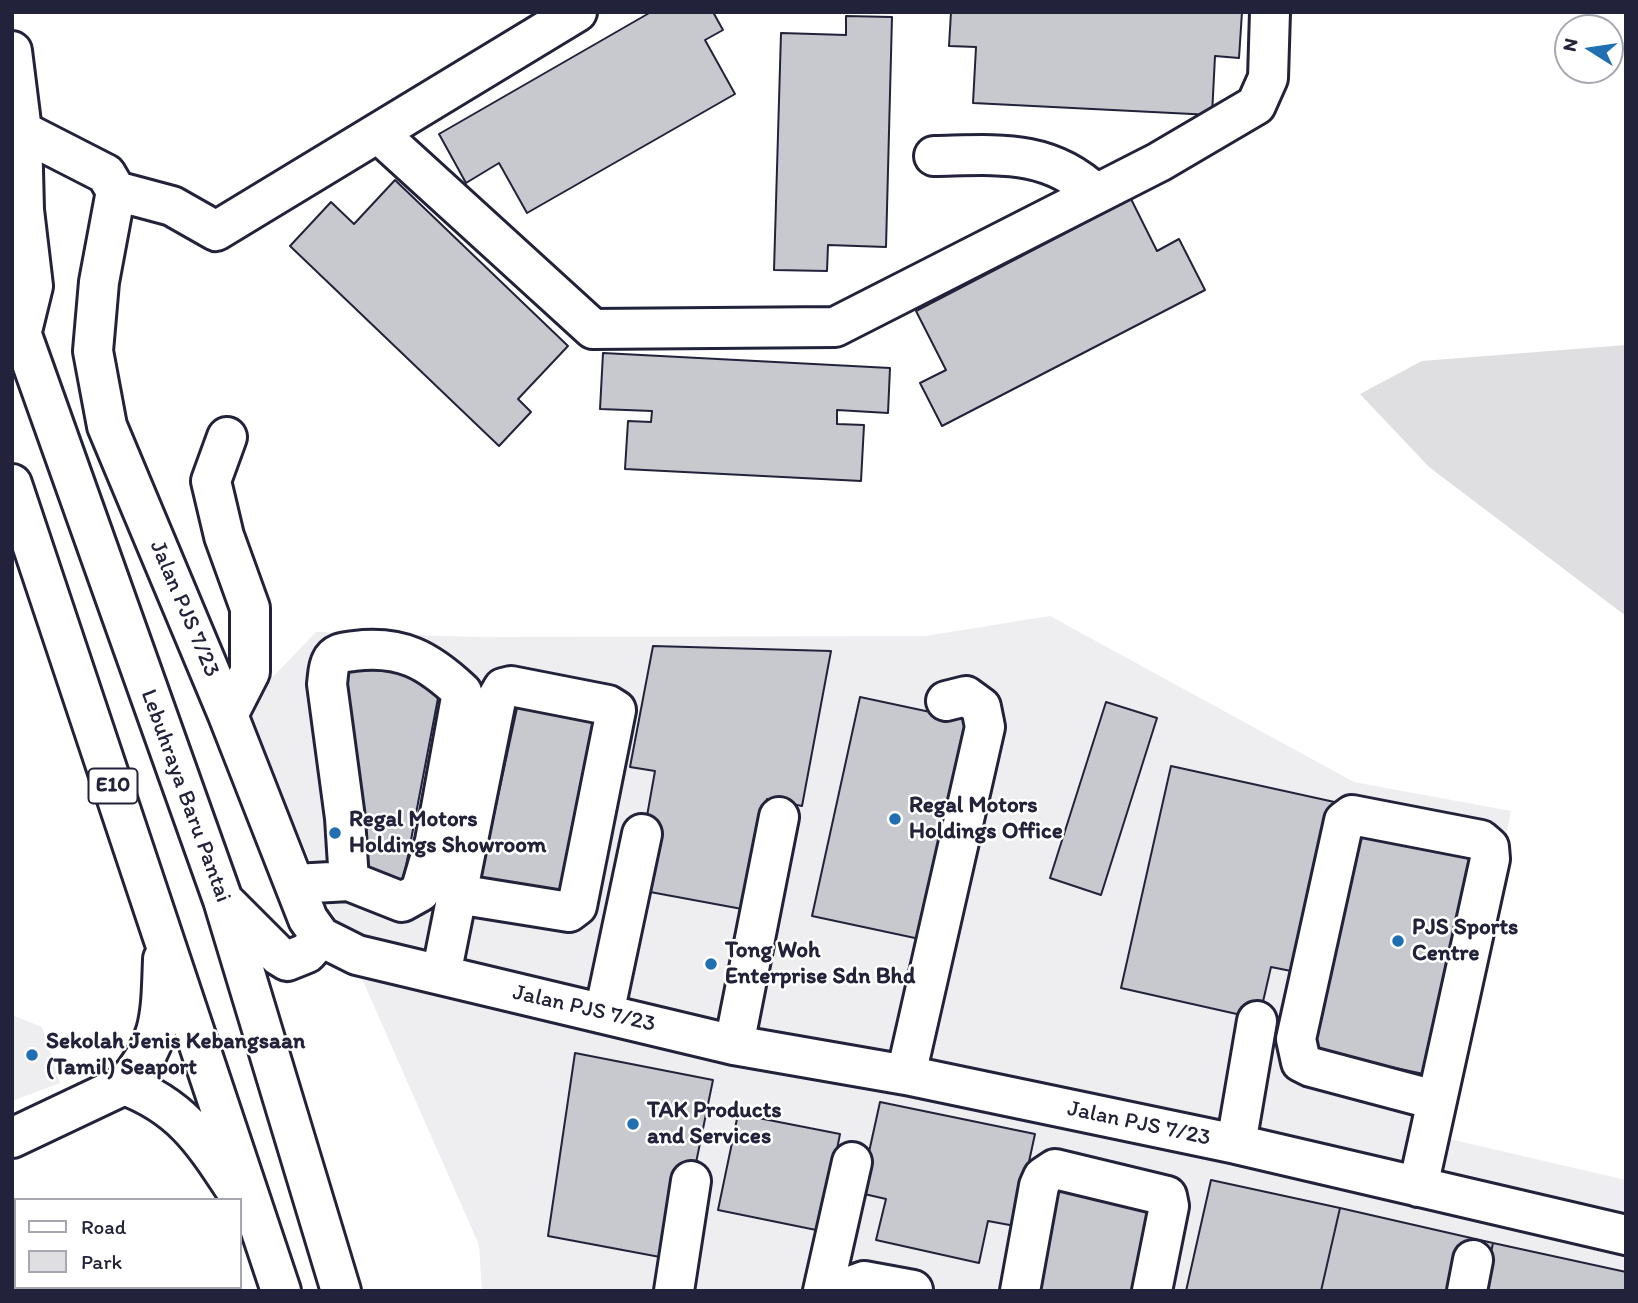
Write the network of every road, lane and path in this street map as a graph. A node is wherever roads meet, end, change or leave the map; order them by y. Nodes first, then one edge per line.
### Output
1 (577, 12) edge
2 (1270, 12) edge
3 (12, 51) edge
4 (22, 131) junction
5 (378, 133) junction
6 (934, 156) dead end
7 (116, 191) junction
8 (1096, 194) junction
9 (17, 321) edge
10 (227, 437) dead end
11 (12, 484) edge
12 (946, 701) dead end
13 (228, 715) junction
14 (779, 817) dead end
15 (642, 834) dead end
16 (349, 881) junction
17 (295, 884) junction
18 (457, 894) junction
19 (223, 900) junction
20 (163, 936) junction
21 (321, 937) junction
22 (441, 975) junction
23 (604, 1014) junction
24 (1256, 1021) dead end
25 (734, 1045) junction
26 (906, 1075) junction
27 (124, 1085) junction
28 (1436, 1100) junction
29 (12, 1138) edge
30 (1236, 1144) junction
31 (852, 1162) dead end
32 (691, 1181) dead end
33 (1418, 1187) junction
34 (241, 1198) edge
35 (242, 1200) edge
36 (265, 1234) junction
37 (1626, 1235) edge
38 (913, 1290) edge
39 (281, 1291) edge
40 (341, 1291) edge
41 (674, 1291) edge
42 (823, 1291) edge
43 (851, 1291) edge
44 (1020, 1291) edge
45 (1152, 1291) edge

1 - 5 main road
2 - 8 main road
3 - 4 main road
4 - 7 main road
4 - 9 main road
5 - 7 main road
5 - 8 main road
6 - 8 main road
7 - 13 main road, Jalan PJS 7/23
9 - 19 main road, Lebuhraya Baru Pantai
10 - 13 main road
11 - 20 main road, E10
12 - 26 main road
13 - 17 main road, Jalan PJS 7/23
14 - 25 main road
15 - 23 main road
16 - 16 main road
16 - 17 main road
17 - 21 main road, Jalan PJS 7/23
18 - 18 main road
18 - 22 main road
19 - 21 main road
19 - 40 main road, Lebuhraya Baru Pantai
20 - 27 main road
20 - 36 main road, E10
21 - 22 main road, Jalan PJS 7/23
22 - 23 main road, Jalan PJS 7/23
23 - 25 main road, Jalan PJS 7/23
24 - 30 main road
25 - 26 main road, Jalan PJS 7/23
26 - 30 main road, Jalan PJS 7/23
27 - 29 main road
27 - 34 main road
28 - 28 main road
28 - 33 main road
30 - 33 main road, Jalan PJS 7/23
31 - 42 main road
32 - 41 main road
33 - 37 main road, Jalan PJS 7/23
35 - 36 main road
36 - 39 main road, E10
38 - 43 main road
44 - 45 main road

